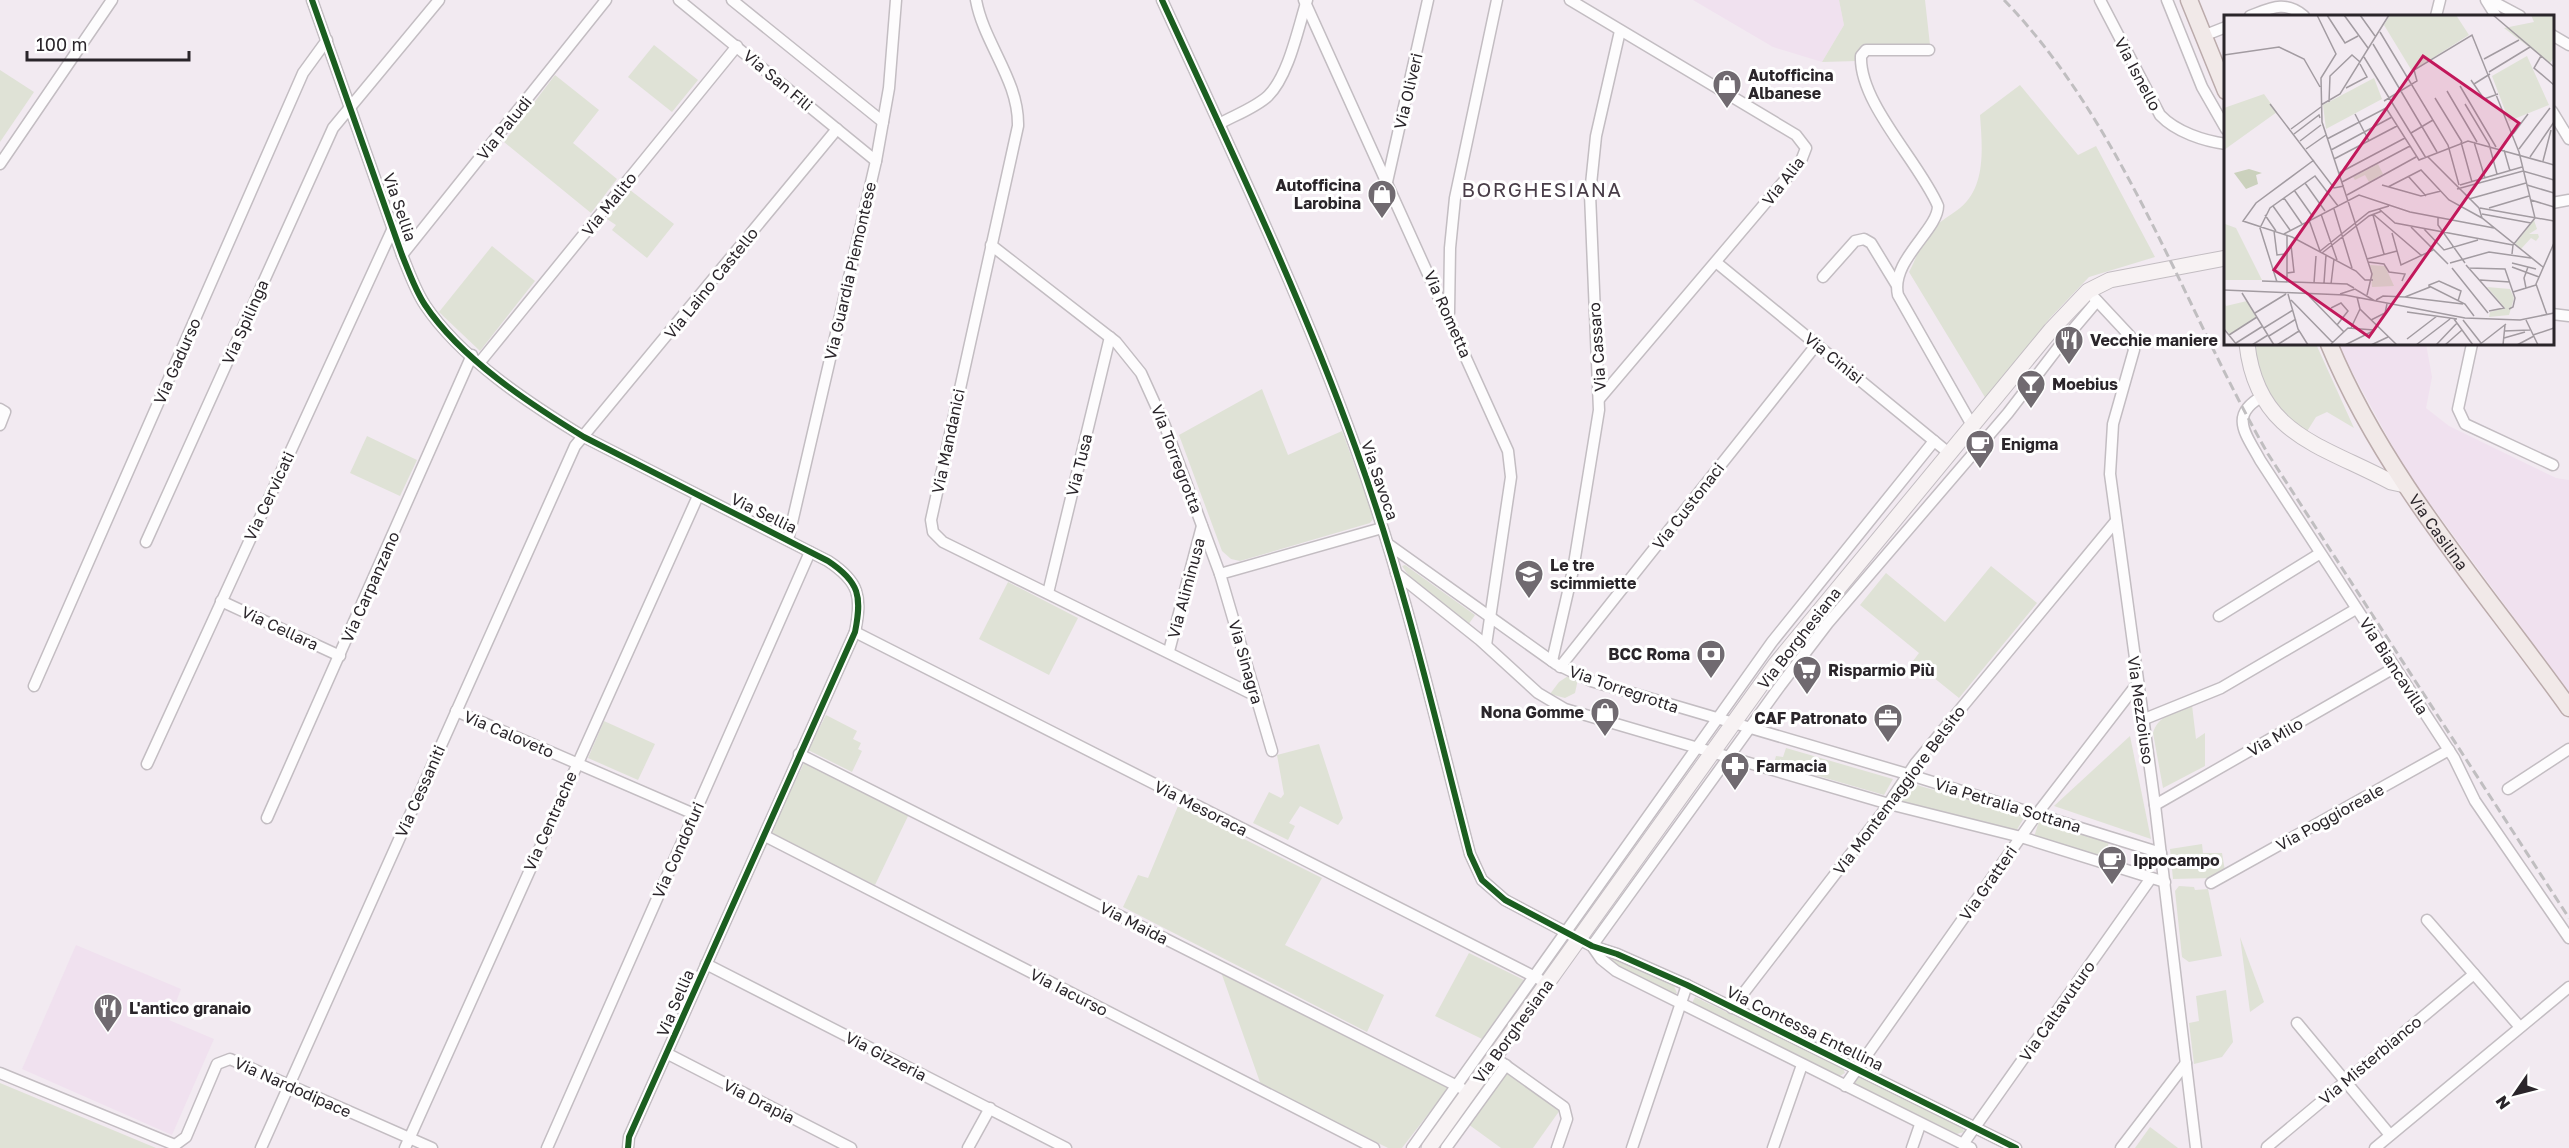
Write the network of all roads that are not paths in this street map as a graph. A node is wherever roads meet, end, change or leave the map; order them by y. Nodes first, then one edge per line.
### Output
1 (112, 0) edge
2 (312, 0) edge
3 (439, 0) edge
4 (606, 0) edge
5 (679, 0) edge
6 (732, 0) edge
7 (896, 0) edge
8 (976, 0) edge
9 (1162, 0) edge
10 (1428, 0) edge
11 (1497, 0) edge
12 (1570, 0) edge
13 (2100, 0) edge
14 (2167, 0) edge
15 (2188, 0) edge
16 (2440, 0) edge
17 (2488, 0) edge
18 (1306, 1) edge
19 (2253, 15) edge
20 (2303, 15) edge
21 (2436, 15) edge
22 (2496, 15) edge
23 (2518, 15) edge
24 (2224, 28) edge
25 (1620, 31) junction
26 (2203, 36) junction
27 (2554, 36) edge
28 (327, 40) junction
29 (2569, 45) edge
30 (737, 46) junction
31 (1929, 50) dead end
32 (2224, 86) edge
33 (350, 107) junction
34 (2554, 113) edge
35 (883, 122) junction
36 (1219, 124) junction
37 (2224, 126) edge
38 (837, 129) junction
39 (2569, 139) edge
40 (2224, 144) edge
41 (876, 161) junction
42 (0, 164) edge
43 (1387, 182) junction
44 (2569, 200) edge
45 (2554, 203) edge
46 (393, 228) junction
47 (991, 245) junction
48 (402, 255) junction
49 (2224, 258) edge
50 (1717, 262) junction
51 (1823, 277) dead end
52 (1896, 284) junction
53 (2093, 296) junction
54 (2554, 314) edge
55 (2569, 316) edge
56 (1449, 317) junction
57 (2051, 330) junction
58 (1110, 337) junction
59 (2064, 340) junction
60 (1817, 344) junction
61 (2247, 345) edge
62 (2328, 345) edge
63 (2472, 345) edge
64 (476, 358) junction
65 (2263, 396) junction
66 (1600, 398) junction
67 (0, 409) edge
68 (0, 425) edge
69 (1973, 426) junction
70 (584, 437) junction
71 (1935, 441) junction
72 (1950, 454) junction
73 (2553, 465) dead end
74 (2405, 485) junction
75 (698, 496) junction
76 (2116, 521) junction
77 (1203, 526) junction
78 (1382, 528) junction
79 (788, 540) junction
80 (146, 542) dead end
81 (1388, 544) junction
82 (810, 552) junction
83 (2319, 554) junction
84 (1396, 573) junction
85 (1220, 574) junction
86 (1048, 593) junction
87 (221, 601) junction
88 (2356, 609) junction
89 (2219, 616) dead end
90 (1491, 617) junction
91 (855, 632) junction
92 (1486, 645) junction
93 (1169, 651) junction
94 (340, 656) junction
95 (1556, 664) junction
96 (2394, 668) junction
97 (2137, 684) junction
98 (34, 686) dead end
99 (1256, 696) junction
100 (2569, 708) edge
101 (456, 711) junction
102 (1717, 719) junction
103 (2142, 720) junction
104 (1734, 724) junction
105 (1749, 729) junction
106 (1697, 749) junction
107 (2569, 749) edge
108 (2449, 750) junction
109 (1272, 751) dead end
110 (799, 754) junction
111 (1713, 754) junction
112 (1729, 758) junction
113 (576, 763) junction
114 (147, 764) dead end
115 (1907, 774) junction
116 (2508, 789) dead end
117 (1889, 804) junction
118 (2155, 805) junction
119 (694, 814) junction
120 (2037, 814) junction
121 (267, 818) dead end
122 (765, 836) junction
123 (2021, 837) junction
124 (2161, 853) junction
125 (2151, 878) junction
126 (2165, 882) junction
127 (2211, 883) dead end
128 (2427, 920) dead end
129 (1579, 938) junction
130 (2569, 938) edge
131 (706, 964) junction
132 (2474, 974) junction
133 (1540, 980) junction
134 (1688, 985) junction
135 (2569, 987) edge
136 (1680, 1004) junction
137 (1732, 1008) junction
138 (2296, 1023) dead end
139 (2519, 1026) junction
140 (668, 1054) junction
141 (1500, 1061) junction
142 (2186, 1063) junction
143 (1802, 1065) junction
144 (1856, 1068) junction
145 (0, 1073) edge
146 (2345, 1081) junction
147 (289, 1084) junction
148 (1845, 1086) junction
149 (1463, 1088) junction
150 (990, 1108) junction
151 (1920, 1125) junction
152 (1975, 1128) junction
153 (2390, 1135) junction
154 (407, 1143) edge
155 (1967, 1146) edge
156 (2267, 1147) edge
157 (261, 1148) edge
158 (432, 1148) edge
159 (547, 1148) edge
160 (628, 1148) edge
161 (851, 1148) edge
162 (968, 1148) edge
163 (1066, 1148) edge
164 (1374, 1148) edge
165 (1412, 1148) edge
166 (1429, 1148) edge
167 (1446, 1148) edge
168 (1557, 1148) edge
169 (1632, 1148) edge
170 (1773, 1148) edge
171 (1911, 1148) edge
172 (2016, 1148) edge
173 (2121, 1148) edge
174 (2196, 1148) edge
175 (2375, 1148) edge

1 - 42 street
2 - 28 street, Via Sellia
3 - 33 street, Via Spilinga
4 - 48 street, Via Paludi
5 - 30 street, Via San Fili
6 - 35 street, Via San Fili
7 - 35 street, Via Guardia Piemontese
8 - 47 street, Via Mandanici
9 - 36 street, Via Savoca
10 - 43 street, Via Oliveri
11 - 56 street
12 - 25 street, Via Alia
13 - 40 street, Via Isnello
14 - 37 street
15 - 26 main road
16 - 21 street
17 - 22 street
17 - 23 street
18 - 36 street
18 - 43 street, Via Rometta
19 - 20 street
24 - 26 street
25 - 50 street, Via Alia
25 - 66 street, Via Cassaro
26 - 32 main road
27 - 29 street
28 - 33 street, Via Sellia
28 - 98 street, Via Gadurso
30 - 38 street, Via San Fili
30 - 64 street, Via Malito
31 - 52 street
33 - 46 street, Via Sellia
33 - 80 street, Via Spilinga
34 - 39 street
35 - 41 street, Via Guardia Piemontese
36 - 78 street, Via Savoca
38 - 41 street, Via San Fili
38 - 70 street, Via Laino Castello
41 - 79 street, Via Guardia Piemontese
43 - 56 street, Via Rometta
44 - 45 street
46 - 48 street, Via Sellia
46 - 87 street, Via Cervicati
47 - 58 street, Via Torregrotta
47 - 86 street, Via Mandanici
48 - 64 street, Via Sellia
49 - 53 street, Via Borghesiana
50 - 60 street, Via Cinisi
50 - 66 street, Via Alia
51 - 52 street
52 - 69 street
53 - 57 street, Via Borghesiana
53 - 59 street, Via Borghesiana
53 - 76 street, Via Mezzoiuso
54 - 55 street
56 - 90 street, Via Rometta
57 - 59 street
57 - 69 street, Via Borghesiana
58 - 77 street, Via Torregrotta
58 - 86 street, Via Tusa
59 - 105 street, Via Borghesiana
60 - 71 street, Via Cinisi
60 - 95 street, Via Custonaci
61 - 65 street
62 - 74 main road, Via Casilina
63 - 73 street
64 - 70 street, Via Sellia
64 - 94 street, Via Carpanzano
65 - 74 street
65 - 83 street, Via Biancavilla
66 - 95 street, Via Cassaro
67 - 68 street
69 - 72 street, Via Borghesiana
70 - 75 street, Via Sellia
70 - 101 street, Via Cessaniti
71 - 72 street, Via Cinisi
71 - 102 street, Via Borghesiana
72 - 104 street, Via Borghesiana
74 - 100 main road, Via Casilina
75 - 79 street, Via Sellia
75 - 113 street, Via Centrache
76 - 97 street, Via Mezzoiuso
76 - 115 street, Via Montemaggiore Belsito
77 - 85 street, Via Torregrotta
77 - 93 street, Via Aliminusa
78 - 81 street, Via Savoca
78 - 85 street
79 - 82 street, Via Sellia
81 - 84 street, Via Savoca
81 - 90 street, Via Torregrotta
82 - 91 street, Via Sellia
82 - 119 street, Via Condofuri
83 - 88 street, Via Biancavilla
83 - 89 street
84 - 92 street, Via Torregrotta
84 - 129 street, Via Savoca
85 - 99 street, Via Sinagra
86 - 93 street, Via Mandanici
87 - 94 street, Via Cellara
87 - 114 street, Via Cervicati
88 - 96 street, Via Biancavilla
88 - 103 street
90 - 92 street, Via Rometta
90 - 95 street, Via Torregrotta
91 - 110 street, Via Sellia
91 - 133 street, Via Mesoraca
92 - 106 street, Via Torregrotta
93 - 99 street, Via Mandanici
94 - 121 street, Via Carpanzano
95 - 102 street, Via Torregrotta
96 - 108 street, Via Biancavilla
96 - 118 street, Via Milo
97 - 103 street, Via Mezzoiuso
97 - 120 street, Via Gratteri
99 - 109 street, Via Sinagra
101 - 113 street, Via Caloveto
101 - 147 street, Via Cessaniti
102 - 104 street, Via Petralia Sottana
102 - 106 street, Via Borghesiana
103 - 118 street, Via Mezzoiuso
104 - 105 street, Via Petralia Sottana
104 - 111 street, Via Borghesiana
105 - 112 street, Via Borghesiana
105 - 115 street, Via Petralia Sottana
106 - 111 street, Via Petralia Sottana
106 - 129 street, Via Borghesiana
107 - 116 street
108 - 127 street, Via Poggioreale
108 - 130 street, Via Biancavilla
110 - 122 street, Via Sellia
110 - 149 street, Via Maida
111 - 112 street, Via Petralia Sottana
111 - 129 street, Via Borghesiana
112 - 117 street, Via Petralia Sottana
112 - 129 street, Via Borghesiana
113 - 119 street, Via Caloveto
113 - 154 street, Via Centrache
115 - 117 street, Via Montemaggiore Belsito
115 - 120 street, Via Petralia Sottana
117 - 123 street, Via Petralia Sottana
117 - 137 street, Via Montemaggiore Belsito
118 - 124 street, Via Mezzoiuso
119 - 159 street, Via Condofuri
120 - 123 street, Via Gratteri
120 - 124 street, Via Petralia Sottana
122 - 131 street, Via Sellia
122 - 164 street, Via Iacurso
123 - 125 street, Via Petralia Sottana
123 - 144 street, Via Gratteri
124 - 126 street, Via Mezzoiuso
125 - 126 street, Via Petralia Sottana
125 - 152 street, Via Caltavuturo
126 - 142 street, Via Mezzoiuso
128 - 132 street
129 - 133 street, Via Borghesiana
129 - 134 street, Via Contessa Entellina
129 - 136 street, Via Contessa Entellina
131 - 140 street, Via Sellia
131 - 150 street, Via Gizzeria
132 - 139 street
132 - 146 street, Via Misterbianco
133 - 141 street, Via Borghesiana
133 - 149 street, Via Borghesiana
134 - 136 street
134 - 137 street, Via Contessa Entellina
135 - 139 street
136 - 143 street, Via Contessa Entellina
136 - 169 street
137 - 144 street, Via Contessa Entellina
138 - 146 street
139 - 153 street
140 - 160 street, Via Sellia
140 - 161 street, Via Drapia
141 - 149 street, Via Borghesiana
141 - 167 street, Via Borghesiana
141 - 168 street
142 - 173 street
142 - 174 street, Via Mezzoiuso
143 - 148 street, Via Contessa Entellina
143 - 170 street
144 - 148 street, Via Gratteri
144 - 152 street, Via Contessa Entellina
145 - 147 street, Via Nardodipace
146 - 153 street
146 - 156 street, Via Misterbianco
147 - 154 street, Via Nardodipace
147 - 157 street, Via Cessaniti
148 - 151 street, Via Contessa Entellina
149 - 165 street, Via Borghesiana
149 - 166 street, Via Borghesiana
150 - 162 street
150 - 163 street, Via Gizzeria
151 - 155 street, Via Contessa Entellina
151 - 171 street
152 - 155 street, Via Caltavuturo
152 - 172 street, Via Contessa Entellina
153 - 175 street
154 - 158 street, Via Nardodipace

